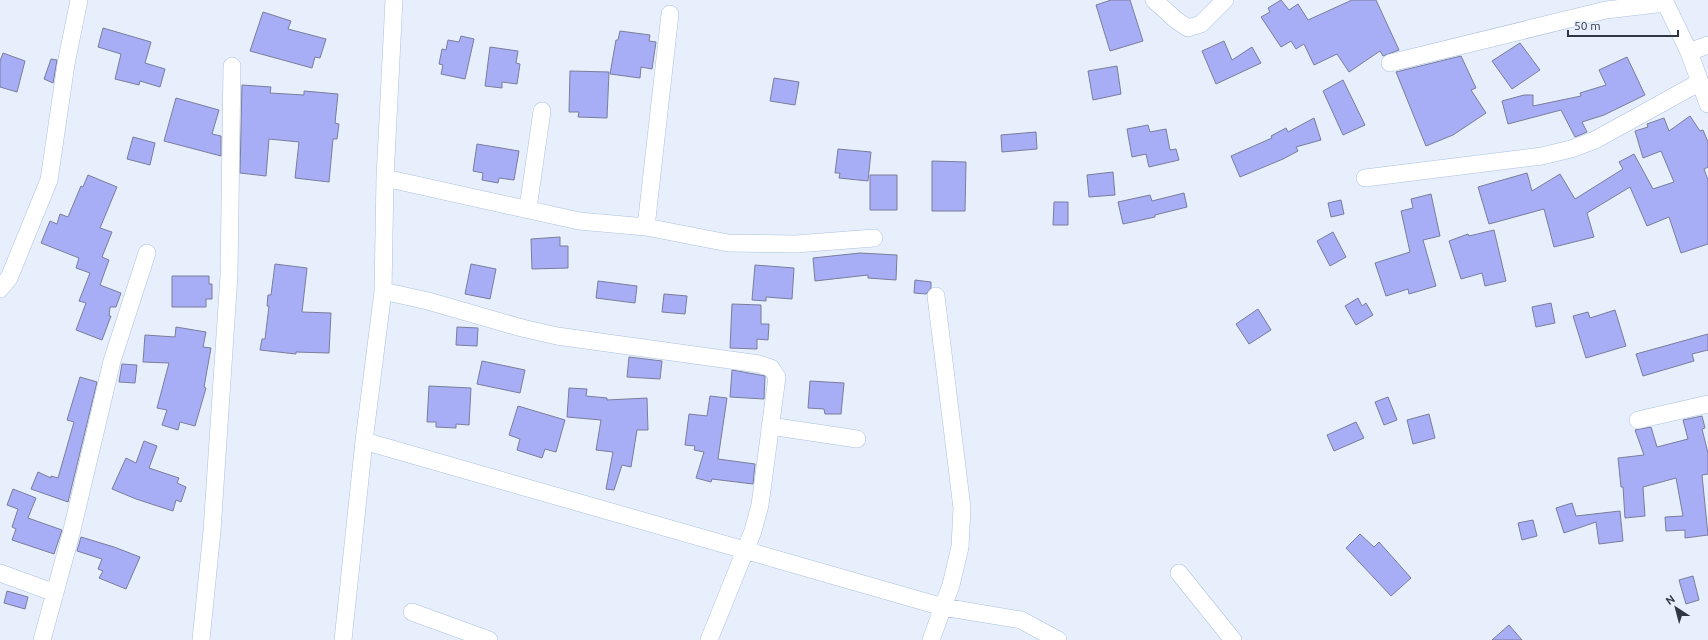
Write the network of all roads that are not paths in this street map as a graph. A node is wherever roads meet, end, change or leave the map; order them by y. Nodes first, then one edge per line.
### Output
1 (79, 0) edge
2 (394, 0) edge
3 (1154, 0) edge
4 (1225, 0) edge
5 (1665, 2) edge
6 (670, 14) dead end
7 (1708, 45) edge
8 (1689, 52) junction
9 (1390, 63) dead end
10 (232, 66) dead end
11 (1700, 82) junction
12 (1708, 104) edge
13 (542, 111) dead end
14 (385, 178) junction
15 (1365, 178) dead end
16 (528, 208) junction
17 (646, 226) junction
18 (874, 238) dead end
19 (147, 253) dead end
20 (0, 289) edge
21 (383, 292) junction
22 (936, 296) dead end
23 (1708, 404) edge
24 (1638, 420) dead end
25 (770, 426) junction
26 (857, 439) dead end
27 (364, 441) junction
28 (745, 551) junction
29 (0, 573) edge
30 (1179, 573) dead end
31 (56, 593) junction
32 (943, 607) junction
33 (412, 612) dead end
34 (42, 640) edge
35 (201, 640) edge
36 (343, 640) edge
37 (488, 640) edge
38 (710, 640) edge
39 (931, 640) edge
40 (1058, 640) edge
41 (1233, 640) edge

1 - 20 street
2 - 14 street
3 - 4 street
5 - 8 street
5 - 9 street
6 - 17 street
7 - 8 street
8 - 11 street
10 - 35 street
11 - 12 street
11 - 15 street
13 - 16 street
14 - 16 street
14 - 21 street
16 - 17 street
17 - 18 street
19 - 31 street
21 - 25 street
21 - 27 street
22 - 32 street
23 - 24 street
25 - 26 street
25 - 28 street
27 - 28 street
27 - 36 street
28 - 32 street
28 - 38 street
29 - 31 street
30 - 41 street
31 - 34 street
32 - 39 street
32 - 40 street
33 - 37 street

